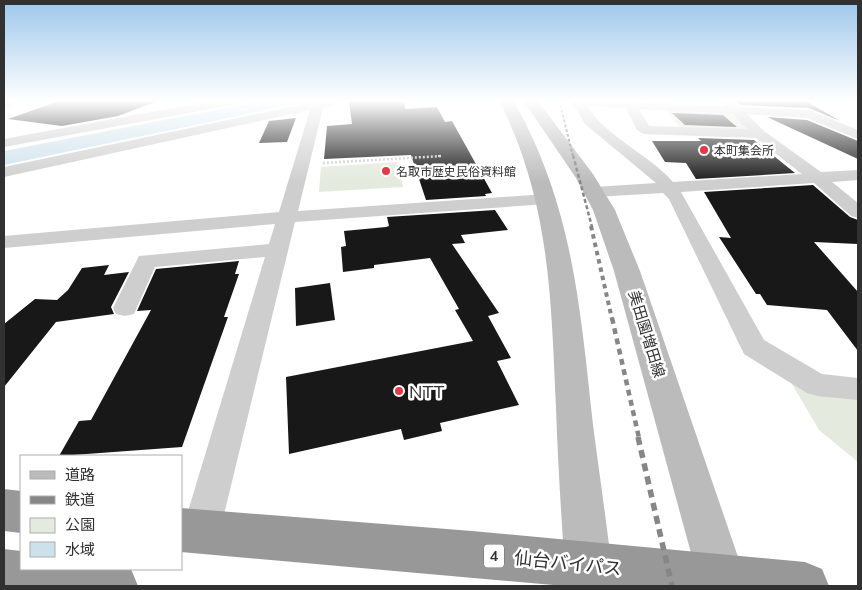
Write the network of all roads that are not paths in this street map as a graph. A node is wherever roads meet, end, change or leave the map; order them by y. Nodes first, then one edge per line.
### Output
1 (88, 128) edge
2 (215, 128) edge
3 (311, 128) edge
4 (520, 128) edge
5 (549, 128) edge
6 (599, 128) edge
7 (643, 128) edge
8 (753, 128) edge
9 (841, 128) edge
10 (759, 134) junction
11 (858, 135) edge
12 (4, 143) edge
13 (4, 172) edge
14 (858, 176) edge
15 (818, 178) junction
16 (670, 188) junction
17 (594, 192) junction
18 (547, 199) junction
19 (858, 212) edge
20 (287, 217) junction
21 (4, 242) edge
22 (278, 250) junction
23 (125, 308) dead end
24 (858, 389) edge
25 (4, 510) edge
26 (20, 512) edge
27 (191, 531) edge
28 (4, 573) edge
29 (589, 576) edge
30 (723, 582) edge
31 (114, 586) edge
32 (805, 586) edge

1 - 12 street
2 - 13 street
3 - 20 street
4 - 18 main road
5 - 17 main road, 美田園増田線
6 - 16 street
7 - 10 street
8 - 10 street
9 - 11 street
10 - 15 street
14 - 15 street
15 - 16 street
15 - 19 street
16 - 17 street
16 - 24 street
17 - 30 main road, 美田園増田線
18 - 20 street
18 - 29 main road
20 - 21 street
20 - 22 street
22 - 23 street
22 - 27 street
25 - 26 highway
27 - 29 highway, 仙台バイパス / 4
28 - 31 highway
29 - 30 highway, 仙台バイパス / 4
30 - 32 highway, 仙台バイパス / 4

